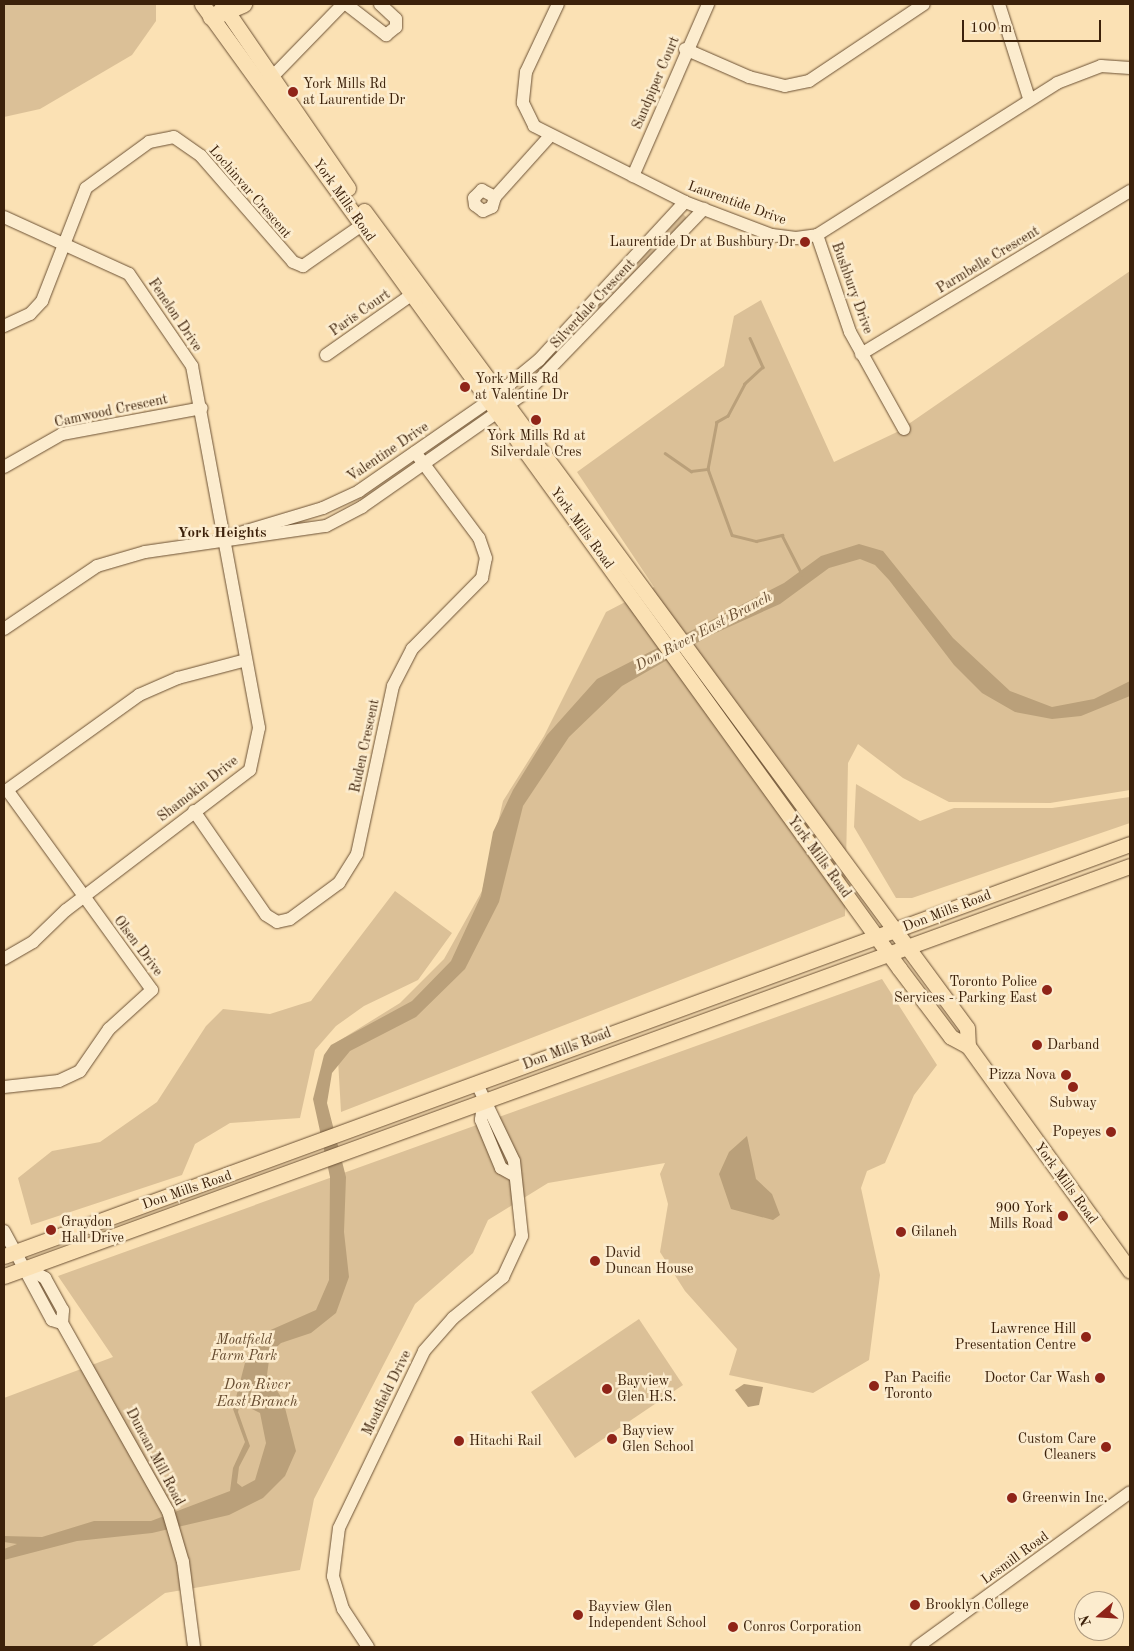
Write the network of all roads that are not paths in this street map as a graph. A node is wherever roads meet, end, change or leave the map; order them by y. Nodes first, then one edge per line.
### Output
1 (243, 4) edge
2 (345, 4) edge
3 (380, 4) edge
4 (558, 4) edge
5 (708, 4) edge
6 (924, 4) edge
7 (999, 4) edge
8 (218, 7) edge
9 (685, 49) junction
10 (1130, 68) edge
11 (274, 76) junction
12 (1029, 98) junction
13 (550, 136) junction
14 (634, 176) junction
15 (1130, 192) edge
16 (495, 197) dead end
17 (685, 202) junction
18 (704, 209) junction
19 (4, 216) edge
20 (362, 226) junction
21 (817, 235) junction
22 (67, 242) junction
23 (411, 295) junction
24 (4, 326) edge
25 (861, 354) junction
26 (326, 355) dead end
27 (499, 402) junction
28 (202, 408) junction
29 (904, 428) dead end
30 (415, 452) junction
31 (424, 463) junction
32 (4, 467) edge
33 (226, 538) junction
34 (635, 589) junction
35 (4, 629) edge
36 (246, 660) junction
37 (6, 792) edge
38 (194, 812) junction
39 (1130, 844) edge
40 (1130, 866) edge
41 (1054, 871) junction
42 (1059, 892) junction
43 (84, 898) junction
44 (894, 930) junction
45 (877, 937) junction
46 (906, 946) junction
47 (888, 953) junction
48 (4, 959) edge
49 (968, 1046) junction
50 (477, 1084) junction
51 (4, 1087) edge
52 (484, 1100) junction
53 (4, 1231) edge
54 (11, 1254) edge
55 (28, 1268) junction
56 (1130, 1271) edge
57 (4, 1276) edge
58 (1130, 1492) edge
59 (194, 1647) edge
60 (368, 1647) edge
61 (917, 1647) edge

1 - 8 highway
2 - 3 street
2 - 11 street
4 - 13 street, Laurentide Drive
5 - 9 street, Sandpiper Court
6 - 9 street
7 - 12 street
8 - 11 main road, York Mills Road
8 - 20 main road, York Mills Road
9 - 14 street, Sandpiper Court
10 - 12 street
11 - 27 main road, York Mills Road
12 - 21 street
13 - 14 street, Laurentide Drive
13 - 16 street
14 - 17 street, Laurentide Drive
15 - 25 street, Parmbelle Crescent
17 - 18 street, Laurentide Drive
17 - 27 street, Silverdale Crescent
18 - 21 street, Laurentide Drive
18 - 27 street, Silverdale Crescent
19 - 22 street, Fenelon Drive
20 - 22 street, Lochinvar Crescent
20 - 23 main road, York Mills Road
21 - 25 street, Bushbury Drive
22 - 24 street
22 - 28 street, Fenelon Drive
23 - 26 street, Paris Court
23 - 27 main road, York Mills Road
25 - 29 street, Bushbury Drive
27 - 30 street, Valentine Drive
27 - 31 street, Valentine Drive
27 - 34 main road, York Mills Road
28 - 32 street, Camwood Crescent
28 - 33 street, Fenelon Drive
30 - 31 street, Ruden Crescent
30 - 33 street, Valentine Drive
31 - 33 street, Valentine Drive
31 - 38 street, Ruden Crescent
33 - 35 street, Valentine Drive
33 - 36 street, Shamokin Drive
34 - 44 main road, York Mills Road
34 - 45 main road, York Mills Road
36 - 37 street, Olsen Drive
36 - 38 street, Shamokin Drive
37 - 43 street, Olsen Drive
38 - 43 street, Shamokin Drive
39 - 41 main road, Don Mills Road
40 - 42 main road, Don Mills Road
41 - 42 main road
41 - 44 main road, Don Mills Road
42 - 46 main road, Don Mills Road
43 - 48 street, Shamokin Drive
43 - 51 street, Olsen Drive
44 - 45 main road, Don Mills Road
44 - 46 main road, York Mills Road
45 - 47 main road, York Mills Road
45 - 50 main road, Don Mills Road
46 - 47 main road, Don Mills Road
46 - 49 main road, York Mills Road
47 - 49 main road, York Mills Road
47 - 52 main road, Don Mills Road
49 - 56 main road, York Mills Road
50 - 52 street, Moatfield Drive
50 - 54 main road, Don Mills Road
52 - 55 main road, Don Mills Road
52 - 60 street, Moatfield Drive
53 - 54 street
54 - 55 street, Duncan Mill Road
55 - 57 main road, Don Mills Road
55 - 59 street, Duncan Mill Road
58 - 61 street, Lesmill Road

